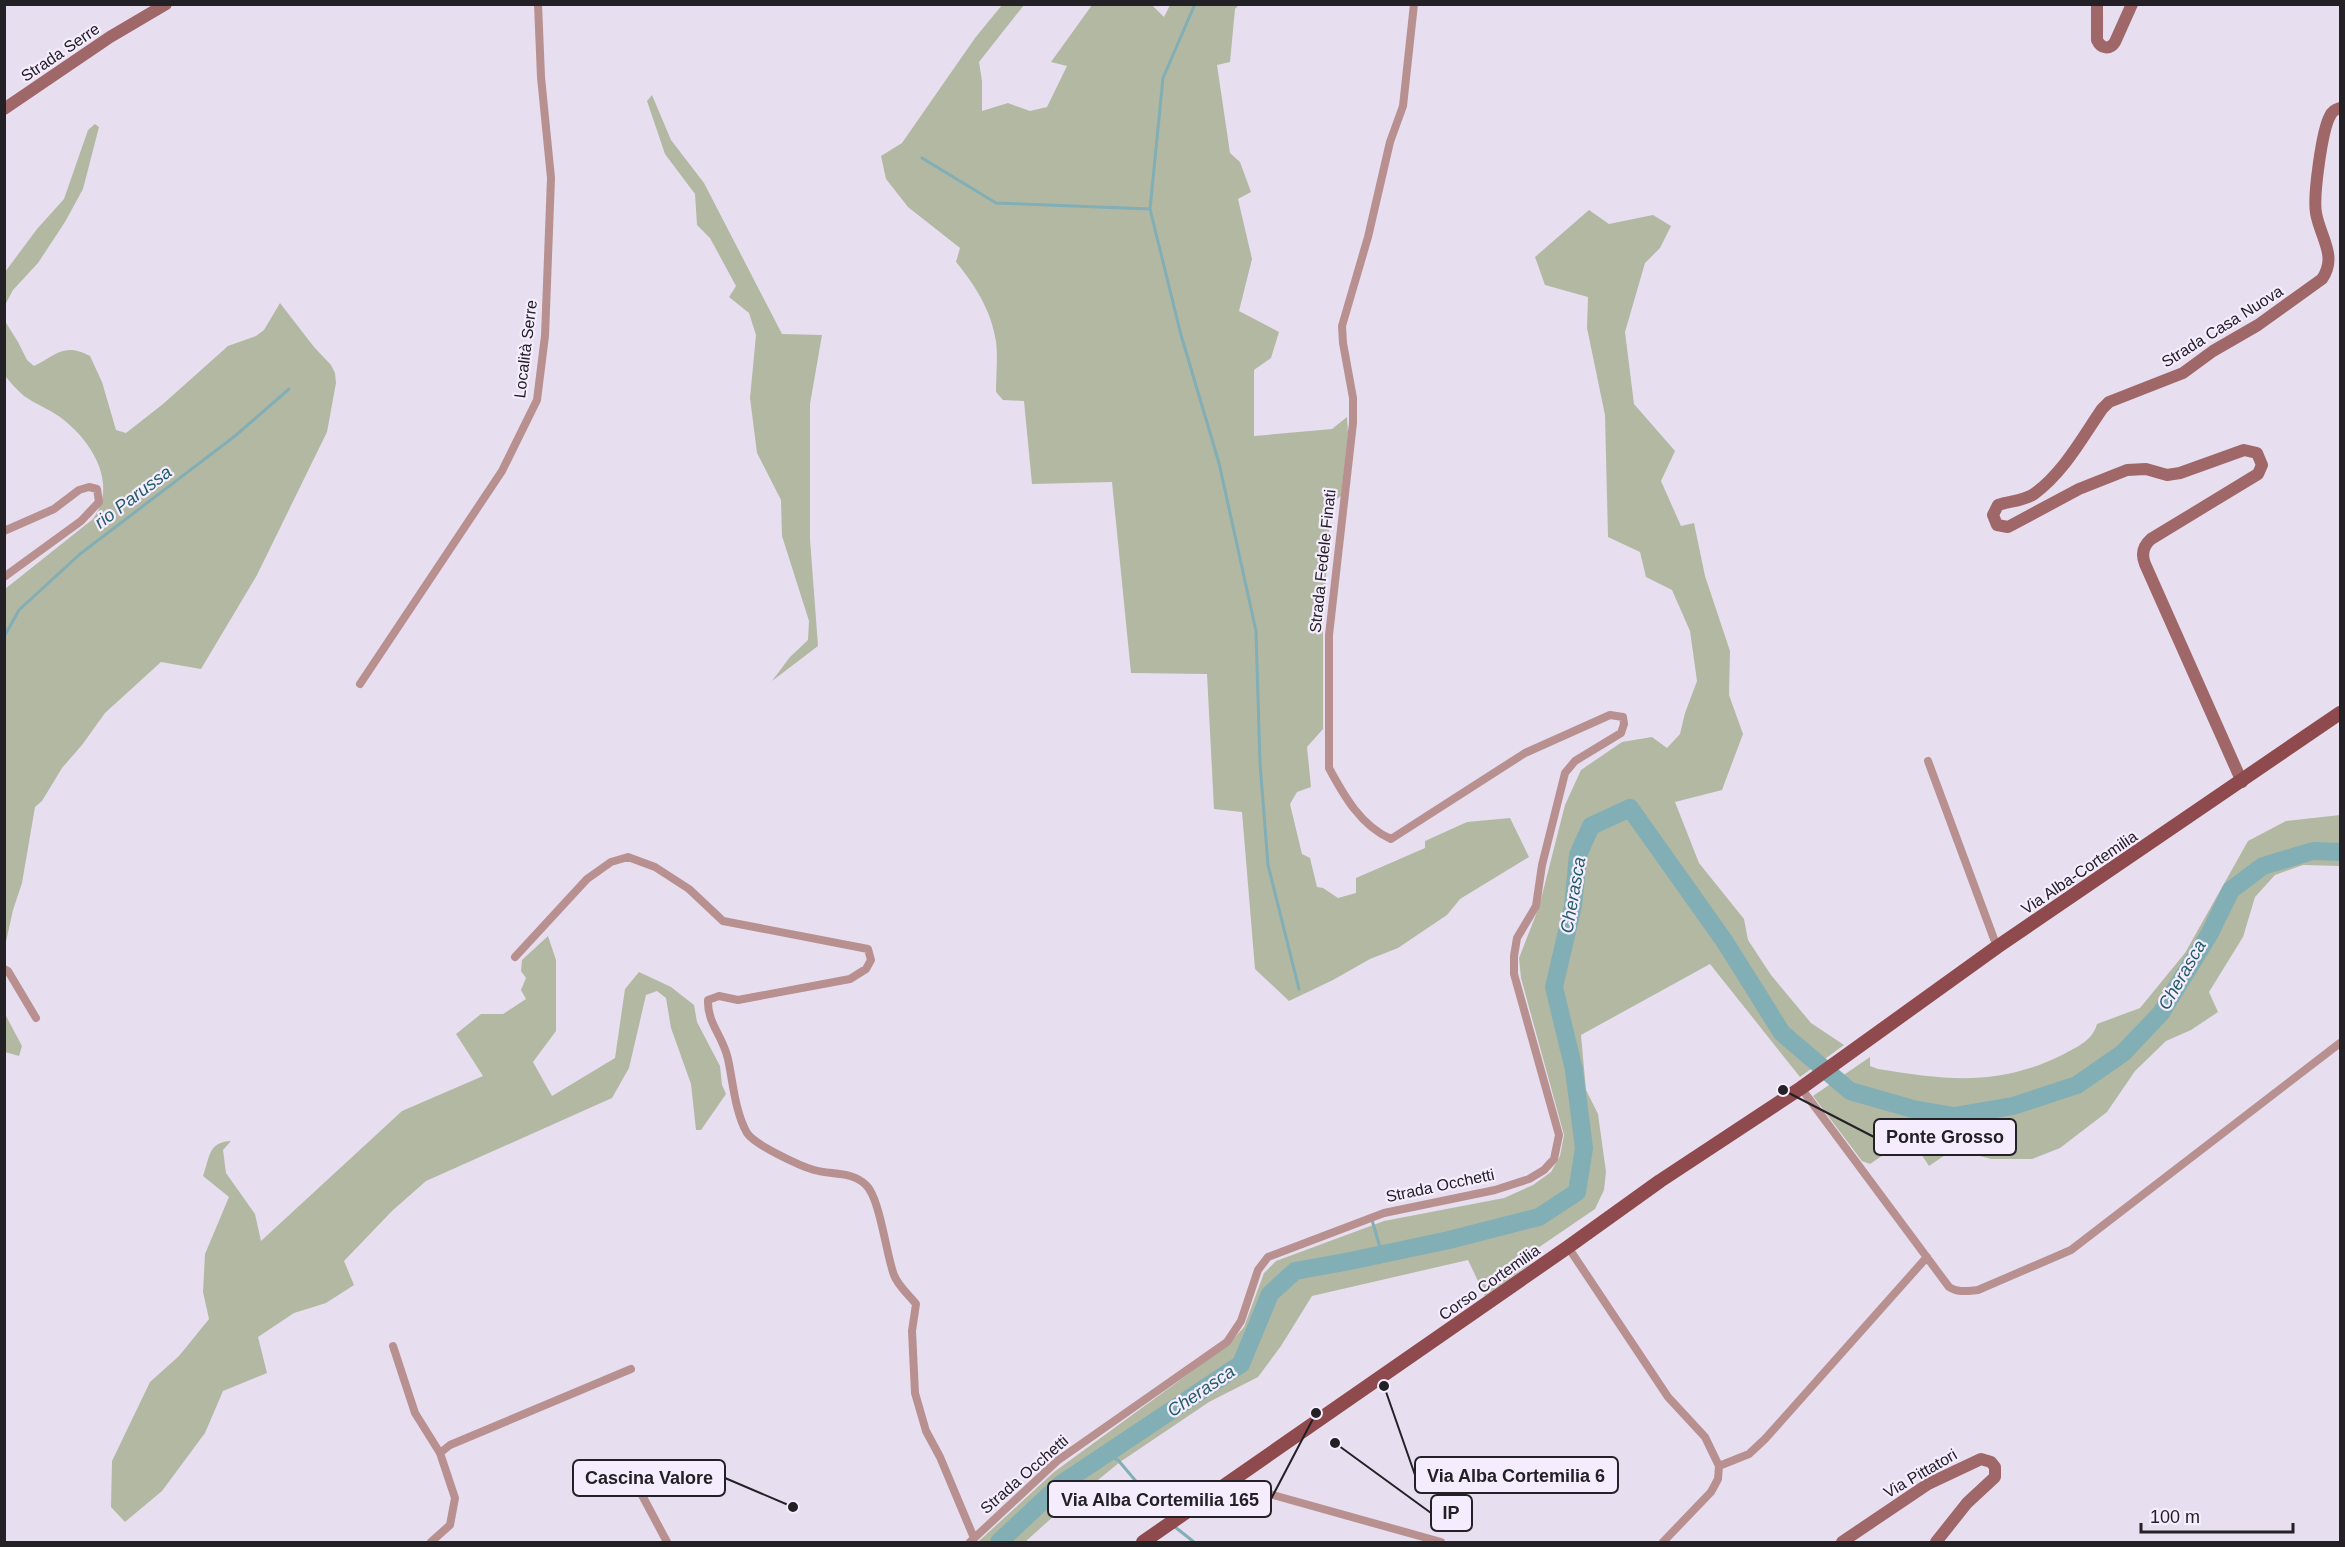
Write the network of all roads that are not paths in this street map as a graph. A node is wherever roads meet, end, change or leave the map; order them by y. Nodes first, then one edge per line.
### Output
1 (166, 4) edge
2 (538, 4) edge
3 (1414, 4) edge
4 (2097, 4) edge
5 (2132, 4) edge
6 (2340, 108) edge
7 (4, 109) edge
8 (4, 531) edge
9 (4, 577) edge
10 (360, 684) dead end
11 (2340, 713) edge
12 (1623, 717) joint
13 (1928, 761) dead end
14 (2242, 782) junction
15 (1997, 947) junction
16 (515, 957) dead end
17 (4, 969) edge
18 (36, 1018) dead end
19 (2340, 1043) edge
20 (1803, 1086) junction
21 (1568, 1247) junction
22 (1927, 1257) junction
23 (393, 1346) dead end
24 (631, 1369) dead end
25 (440, 1453) junction
26 (1719, 1466) junction
27 (1232, 1480) junction
28 (635, 1482) dead end
29 (972, 1540) edge
30 (1150, 1541) edge
31 (431, 1542) edge
32 (667, 1542) edge
33 (1441, 1542) edge
34 (1664, 1542) edge
35 (1842, 1542) edge
36 (1936, 1542) edge

1 - 7 street, Strada Serre
2 - 10 street, Località Serre
3 - 12 street, Strada Fedele Finati
4 - 5 street
6 - 14 street, Strada Casa Nuova
8 - 9 street
11 - 14 main road, Via Alba-Cortemilia
12 - 29 street, Strada Occhetti
13 - 15 street
14 - 15 main road, Via Alba-Cortemilia
15 - 20 main road, Via Alba-Cortemilia
16 - 29 street
17 - 18 street
19 - 22 street
20 - 21 main road, Corso Cortemilia
20 - 22 street
21 - 26 street
21 - 27 main road, Corso Cortemilia
22 - 26 street
23 - 25 street
24 - 25 street
25 - 31 street
26 - 34 street
27 - 30 main road, Corso Cortemilia
27 - 33 street
28 - 32 street
35 - 36 street, Via Pittatori

